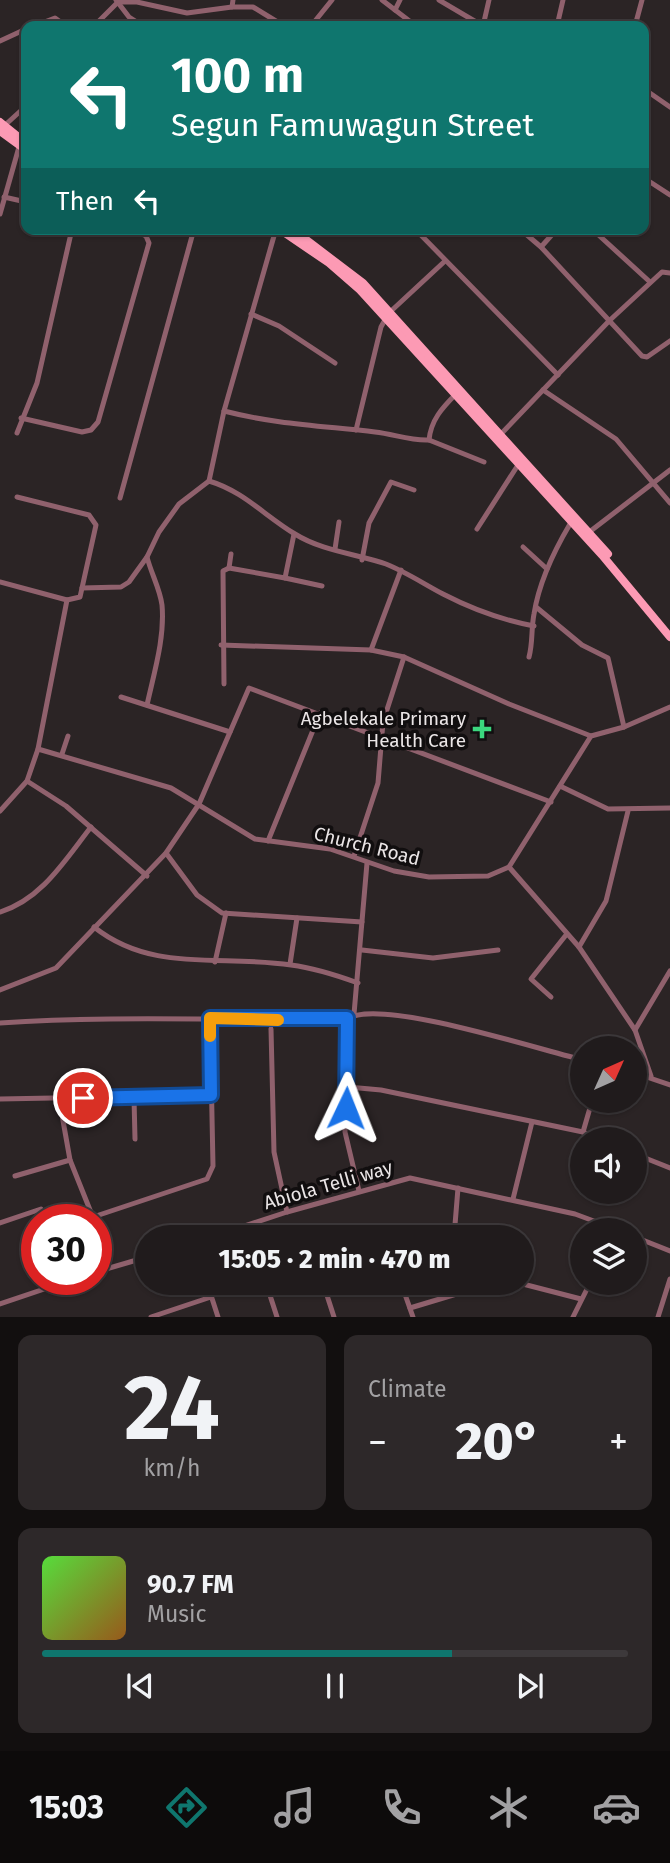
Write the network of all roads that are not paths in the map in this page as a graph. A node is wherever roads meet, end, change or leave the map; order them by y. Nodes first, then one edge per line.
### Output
1 (332, 0) edge
2 (382, 0) edge
3 (400, 0) edge
4 (439, 0) edge
5 (489, 0) edge
6 (563, 0) edge
7 (642, 0) edge
8 (116, 1) edge
9 (233, 4) edge
10 (395, 10) junction
11 (98, 21) edge
12 (136, 21) edge
13 (276, 21) edge
14 (314, 21) edge
15 (409, 21) edge
16 (475, 21) edge
17 (484, 21) edge
18 (558, 21) edge
19 (636, 21) edge
20 (21, 31) edge
21 (0, 41) edge
22 (649, 92) edge
23 (670, 107) edge
24 (21, 110) edge
25 (1, 126) edge
26 (21, 144) edge
27 (21, 154) edge
28 (0, 180) edge
29 (649, 180) edge
30 (8, 182) junction
31 (670, 195) edge
32 (4, 197) junction
33 (21, 201) edge
34 (0, 214) edge
35 (71, 235) edge
36 (144, 235) edge
37 (192, 235) edge
38 (275, 235) edge
39 (286, 235) edge
40 (300, 235) edge
41 (421, 235) edge
42 (527, 235) edge
43 (551, 235) edge
44 (599, 235) edge
45 (541, 247) junction
46 (445, 261) junction
47 (670, 273) edge
48 (650, 282) junction
49 (251, 314) junction
50 (388, 315) junction
51 (609, 321) junction
52 (670, 341) edge
53 (335, 363) dead end
54 (558, 375) junction
55 (543, 390) junction
56 (456, 394) junction
57 (224, 411) junction
58 (21, 418) junction
59 (356, 430) junction
60 (17, 433) dead end
61 (498, 437) junction
62 (429, 440) junction
63 (484, 462) dead end
64 (518, 465) junction
65 (670, 470) edge
66 (209, 481) junction
67 (652, 483) junction
68 (414, 490) dead end
69 (17, 497) dead end
70 (120, 498) dead end
71 (670, 503) edge
72 (339, 522) dead end
73 (570, 524) junction
74 (477, 529) dead end
75 (589, 533) junction
76 (295, 534) junction
77 (523, 547) dead end
78 (335, 549) junction
79 (231, 554) dead end
80 (147, 557) junction
81 (362, 560) junction
82 (229, 568) junction
83 (547, 569) junction
84 (401, 570) junction
85 (285, 578) junction
86 (0, 582) edge
87 (322, 586) dead end
88 (82, 588) junction
89 (67, 600) junction
90 (536, 607) junction
91 (534, 626) junction
92 (670, 629) edge
93 (670, 637) edge
94 (221, 645) junction
95 (371, 650) junction
96 (404, 657) junction
97 (529, 657) dead end
98 (224, 684) dead end
99 (121, 698) dead end
100 (147, 705) junction
101 (670, 707) edge
102 (320, 713) junction
103 (624, 727) junction
104 (230, 732) junction
105 (68, 736) dead end
106 (384, 736) junction
107 (591, 736) junction
108 (38, 749) junction
109 (62, 754) junction
110 (27, 781) junction
111 (560, 786) junction
112 (551, 802) junction
113 (199, 804) junction
114 (670, 808) edge
115 (0, 811) edge
116 (628, 811) junction
117 (91, 827) junction
118 (268, 841) junction
119 (166, 853) junction
120 (354, 856) junction
121 (367, 863) junction
122 (509, 867) junction
123 (147, 876) junction
124 (0, 912) edge
125 (226, 913) junction
126 (297, 918) junction
127 (362, 922) junction
128 (94, 927) junction
129 (566, 935) junction
130 (579, 947) junction
131 (362, 950) junction
132 (498, 950) dead end
133 (215, 962) junction
134 (290, 964) junction
135 (670, 971) edge
136 (358, 983) junction
137 (0, 990) edge
138 (551, 997) dead end
139 (354, 1014) junction
140 (210, 1018) junction
141 (347, 1018) junction
142 (0, 1023) edge
143 (271, 1029) dead end
144 (635, 1030) junction
145 (570, 1057) edge
146 (648, 1075) edge
147 (651, 1076) junction
148 (670, 1085) edge
149 (348, 1087) junction
150 (211, 1095) junction
151 (59, 1098) junction
152 (134, 1098) junction
153 (0, 1099) edge
154 (531, 1122) junction
155 (570, 1130) edge
156 (135, 1139) dead end
157 (647, 1159) edge
158 (70, 1160) junction
159 (670, 1168) edge
160 (15, 1176) dead end
161 (458, 1188) junction
162 (359, 1191) junction
163 (513, 1199) junction
164 (88, 1204) edge
165 (112, 1212) edge
166 (287, 1212) junction
167 (21, 1216) edge
168 (586, 1218) edge
169 (0, 1223) edge
170 (249, 1225) edge
171 (455, 1225) edge
172 (647, 1242) edge
173 (670, 1251) edge
174 (135, 1260) edge
175 (112, 1267) edge
176 (670, 1279) edge
177 (534, 1287) edge
178 (25, 1295) edge
179 (271, 1295) edge
180 (327, 1295) edge
181 (405, 1295) edge
182 (453, 1295) edge
183 (583, 1295) edge
184 (211, 1297) joint
185 (581, 1299) junction
186 (0, 1303) edge
187 (410, 1308) junction
188 (151, 1317) edge
189 (218, 1317) edge
190 (277, 1317) edge
191 (334, 1317) edge
192 (414, 1317) edge
193 (573, 1317) edge
194 (658, 1317) edge

1 - 14 street
2 - 10 street
3 - 10 street
4 - 16 street
5 - 17 street
6 - 18 street
7 - 19 street
8 - 9 street
8 - 11 street
8 - 12 street
9 - 13 street
10 - 15 street
20 - 21 street
22 - 23 street
24 - 25 street
25 - 26 main road
27 - 30 street
28 - 30 street
29 - 31 street
30 - 32 street
32 - 33 street
32 - 34 street
35 - 58 street
36 - 58 street
37 - 70 street
38 - 49 street
39 - 50 main road
40 - 50 main road
41 - 46 street
42 - 45 street
43 - 45 street
44 - 48 street
45 - 51 street
46 - 50 street
46 - 54 street
47 - 48 street
48 - 51 street
49 - 53 street
49 - 57 street
50 - 56 main road
50 - 59 street
50 - 61 main road
51 - 52 street
51 - 54 street
54 - 55 street
55 - 61 street
55 - 67 street
56 - 61 main road
56 - 62 street
57 - 59 street
57 - 66 street
58 - 60 street
59 - 62 street
61 - 64 main road
61 - 75 main road
62 - 63 street
64 - 73 main road
64 - 74 street
65 - 67 street
66 - 76 street
66 - 80 street
67 - 71 street
67 - 75 street
68 - 81 street
69 - 88 street
72 - 78 street
73 - 83 street
73 - 93 main road
75 - 92 main road
76 - 78 street
76 - 85 street
77 - 83 street
78 - 81 street
79 - 82 street
80 - 88 street
80 - 100 street
81 - 84 street
82 - 85 street
82 - 94 street
83 - 90 street
84 - 91 street
84 - 95 street
85 - 87 street
86 - 89 street
88 - 89 street
89 - 108 street
90 - 91 street
90 - 103 street
91 - 97 street
94 - 95 street
94 - 98 street
95 - 96 street
96 - 106 street
96 - 107 street
99 - 100 street
100 - 104 street
101 - 103 street
102 - 104 street
102 - 106 street
102 - 118 street
103 - 107 street
104 - 113 street
105 - 109 street
106 - 112 street
106 - 120 street
107 - 111 street
108 - 109 street, Church Road
108 - 110 street
109 - 113 street, Church Road
110 - 115 street
110 - 117 street
111 - 112 street
111 - 116 street
112 - 122 street
113 - 118 street, Church Road
113 - 119 street
114 - 116 street
116 - 130 street
117 - 123 street
117 - 124 street
118 - 120 street, Church Road
119 - 123 street
119 - 125 street
120 - 121 street, Church Road
121 - 122 street, Church Road
121 - 127 street
122 - 129 street
123 - 128 street
125 - 126 street
125 - 133 street
126 - 127 street
126 - 134 street
127 - 131 street
128 - 133 street
128 - 137 street
129 - 130 street
129 - 138 street
130 - 144 street
131 - 132 street
131 - 136 street
133 - 134 street
134 - 136 street
135 - 144 street
136 - 139 street
139 - 141 street
139 - 145 street
140 - 141 street
140 - 142 street
140 - 150 street
141 - 149 street
143 - 166 street
144 - 147 street
146 - 147 street
147 - 148 street
149 - 154 street
149 - 162 street
150 - 152 street
150 - 165 street
151 - 152 street
151 - 153 street
151 - 158 street
152 - 156 street
154 - 155 street
154 - 163 street
157 - 159 street
158 - 160 street
158 - 164 street
161 - 162 street, Abiola Telli way
161 - 163 street, Abiola Telli way
161 - 171 street
162 - 166 street, Abiola Telli way
163 - 168 street, Abiola Telli way
166 - 170 street, Abiola Telli way
167 - 169 street
172 - 173 street
174 - 175 street
176 - 194 street
177 - 185 street
178 - 186 street
179 - 190 street
180 - 191 street
181 - 187 street
182 - 187 street
183 - 185 street
184 - 188 street
184 - 189 street
185 - 193 street
187 - 192 street

